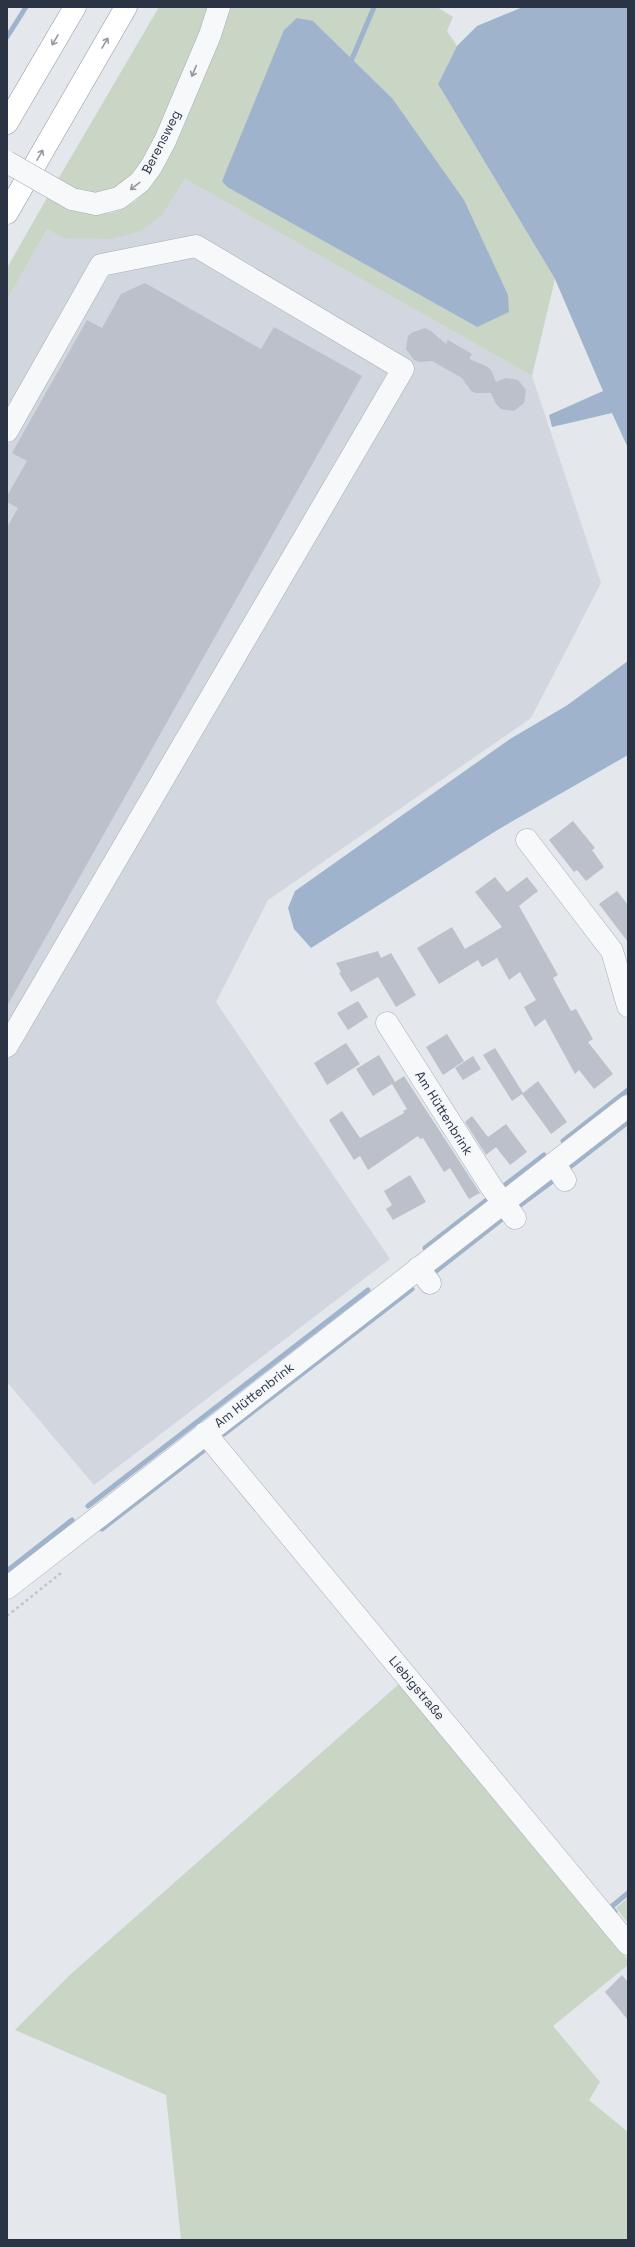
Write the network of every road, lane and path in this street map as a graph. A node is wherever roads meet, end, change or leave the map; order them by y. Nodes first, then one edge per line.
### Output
1 (75, 7) edge
2 (126, 7) edge
3 (219, 7) edge
4 (7, 123) edge
5 (7, 162) edge
6 (7, 214) edge
7 (7, 431) edge
8 (527, 840) dead end
9 (621, 957) edge
10 (628, 1006) edge
11 (387, 1023) dead end
12 (7, 1046) edge
13 (628, 1106) edge
14 (509, 1210) junction
15 (205, 1433) junction
16 (7, 1588) edge
17 (628, 1944) edge

1 -> 4 highway
6 -> 2 highway
3 -> 5 street, Berensweg, bridge
7 - 12 street
8 - 9 street
9 - 10 street
11 - 14 street, Am Hüttenbrink
13 - 14 street, Am Hüttenbrink
14 - 15 street, Am Hüttenbrink
15 - 16 street, Am Hüttenbrink
15 - 17 street, Liebigstraße

